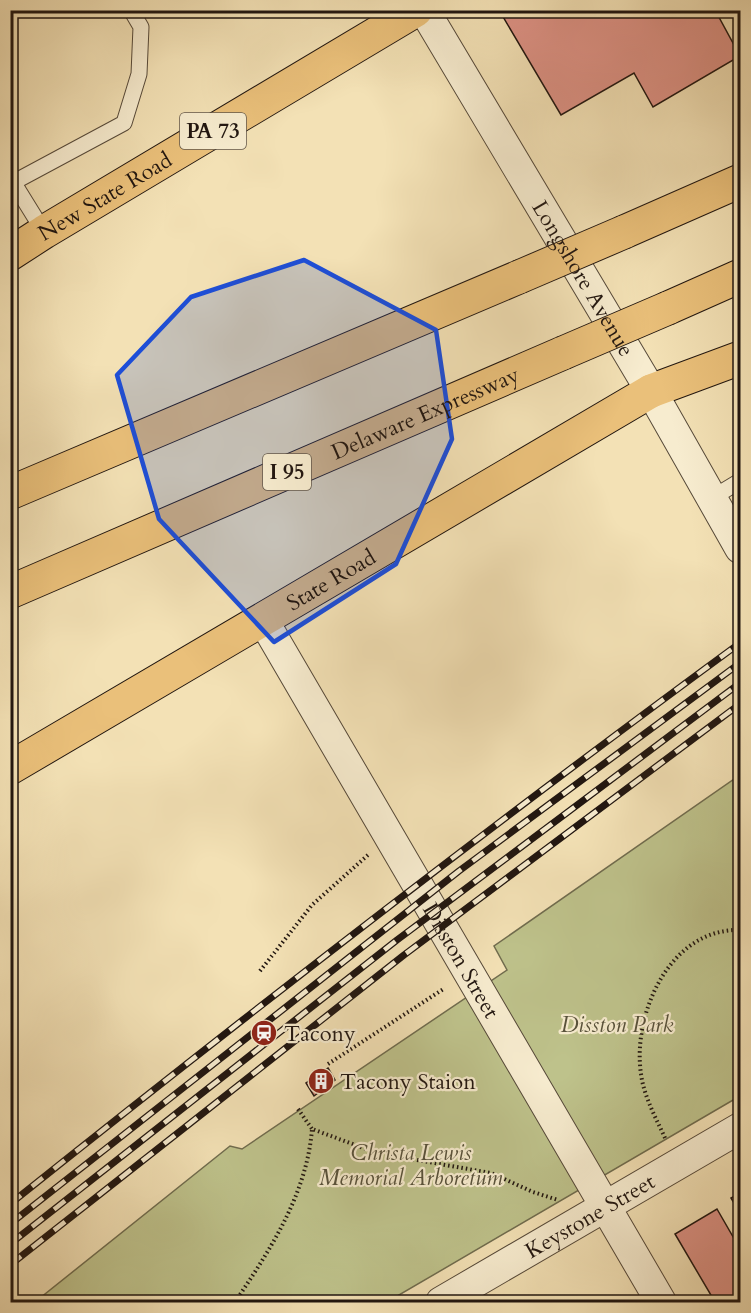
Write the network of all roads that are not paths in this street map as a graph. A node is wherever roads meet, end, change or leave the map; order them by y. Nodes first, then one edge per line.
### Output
1 (131, 10) edge
2 (416, 10) edge
3 (424, 10) edge
4 (12, 179) edge
5 (741, 182) edge
6 (44, 232) junction
7 (10, 254) edge
8 (741, 276) edge
9 (741, 358) edge
10 (651, 391) junction
11 (741, 481) edge
12 (10, 493) edge
13 (712, 498) junction
14 (741, 548) edge
15 (10, 592) edge
16 (263, 620) junction
17 (10, 768) edge
18 (741, 1128) edge
19 (605, 1206) junction
20 (441, 1302) edge
21 (661, 1302) edge

1 - 4 lane
2 - 6 main road, New State Road / PA 73
3 - 10 street, Longshore Avenue
4 - 6 lane
5 - 12 main road, bridge
6 - 7 main road, New State Road / PA 73
8 - 15 main road, Delaware Expressway / I 95, bridge
9 - 10 main road, State Road
10 - 13 street, Longshore Avenue
10 - 16 main road, State Road
11 - 13 lane
13 - 14 street, Longshore Avenue
16 - 17 main road, State Road
16 - 19 street, Disston Street
18 - 19 street, Keystone Street
19 - 20 street, Keystone Street
19 - 21 street, Disston Street

